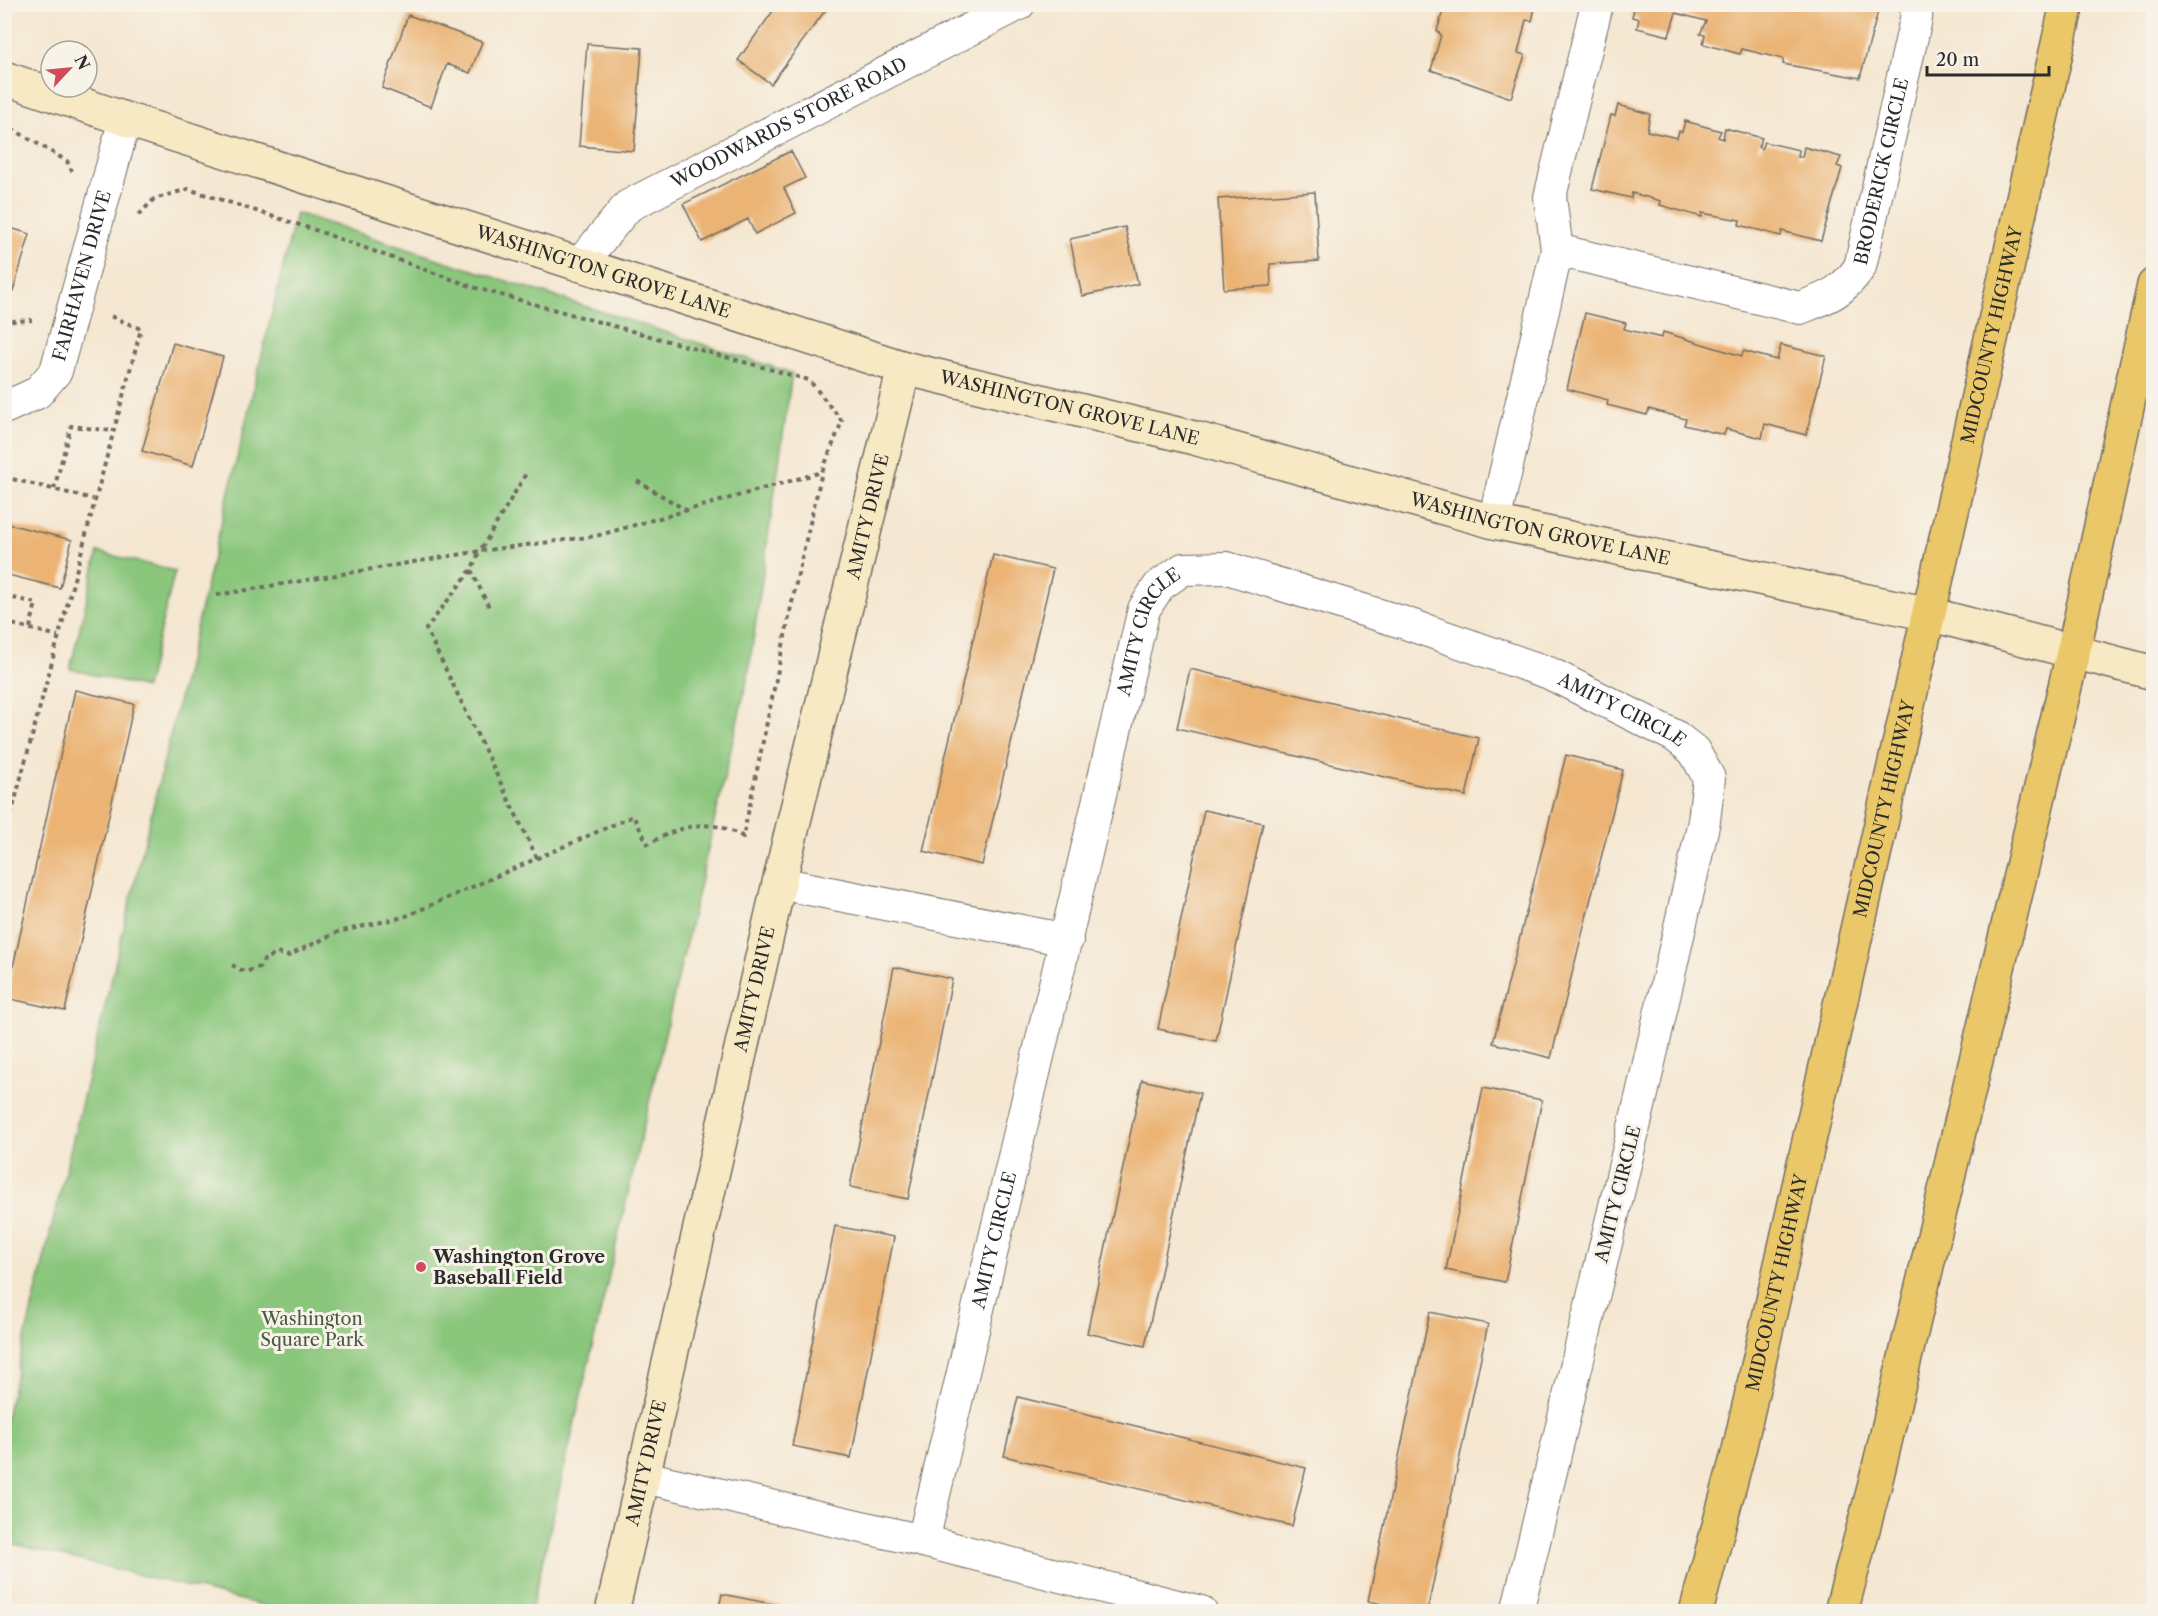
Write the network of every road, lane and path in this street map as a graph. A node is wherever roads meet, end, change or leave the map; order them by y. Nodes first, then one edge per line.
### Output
1 (1019, 4) edge
2 (1597, 4) edge
3 (1917, 4) edge
4 (2067, 4) edge
5 (4, 78) edge
6 (125, 119) junction
7 (4, 124) edge
8 (74, 175) dead end
9 (137, 216) dead end
10 (1557, 250) junction
11 (579, 265) junction
12 (2154, 285) edge
13 (101, 312) dead end
14 (36, 320) dead end
15 (4, 327) edge
16 (904, 368) junction
17 (4, 408) edge
18 (113, 431) junction
19 (528, 472) dead end
20 (822, 472) junction
21 (4, 477) edge
22 (637, 481) dead end
23 (54, 489) junction
24 (93, 499) junction
25 (687, 511) junction
26 (1494, 522) junction
27 (480, 551) junction
28 (471, 570) junction
29 (216, 595) dead end
30 (4, 596) edge
31 (490, 609) dead end
32 (1929, 614) junction
33 (4, 622) edge
34 (30, 628) junction
35 (58, 636) junction
36 (2073, 653) junction
37 (2154, 673) edge
38 (4, 842) edge
39 (537, 858) junction
40 (779, 882) junction
41 (1067, 940) junction
42 (232, 965) dead end
43 (644, 1477) junction
44 (923, 1541) junction
45 (612, 1611) edge
46 (1201, 1611) edge
47 (1517, 1611) edge
48 (1696, 1611) edge
49 (1841, 1611) edge

1 - 11 street, WOODWARDS STORE ROAD
2 - 10 street
3 - 10 street, BRODERICK CIRCLE
4 - 32 main road, MIDCOUNTY HIGHWAY
5 - 6 street, WASHINGTON GROVE LANE
6 - 11 street, WASHINGTON GROVE LANE
6 - 17 street, FAIRHAVEN DRIVE
7 - 8 path
9 - 20 path
10 - 26 street
11 - 16 street, WASHINGTON GROVE LANE
12 - 36 main road
13 - 18 path
14 - 15 path
16 - 26 street, WASHINGTON GROVE LANE
16 - 40 street, AMITY DRIVE
18 - 23 path
18 - 24 path
19 - 27 path
20 - 25 path
20 - 39 path
21 - 23 path
22 - 25 path
23 - 24 path
24 - 35 path
25 - 27 path
26 - 32 street, WASHINGTON GROVE LANE
27 - 28 path
27 - 29 path
28 - 31 path
28 - 39 path
30 - 34 path
32 - 36 street, WASHINGTON GROVE LANE
32 - 48 main road, MIDCOUNTY HIGHWAY
33 - 34 path
34 - 35 path
35 - 38 path
36 - 37 street, WASHINGTON GROVE LANE
36 - 49 main road
39 - 42 path
40 - 41 street
40 - 43 street, AMITY DRIVE
41 - 44 street, AMITY CIRCLE
41 - 47 street, AMITY CIRCLE
43 - 44 street
43 - 45 street, AMITY DRIVE
44 - 46 street

